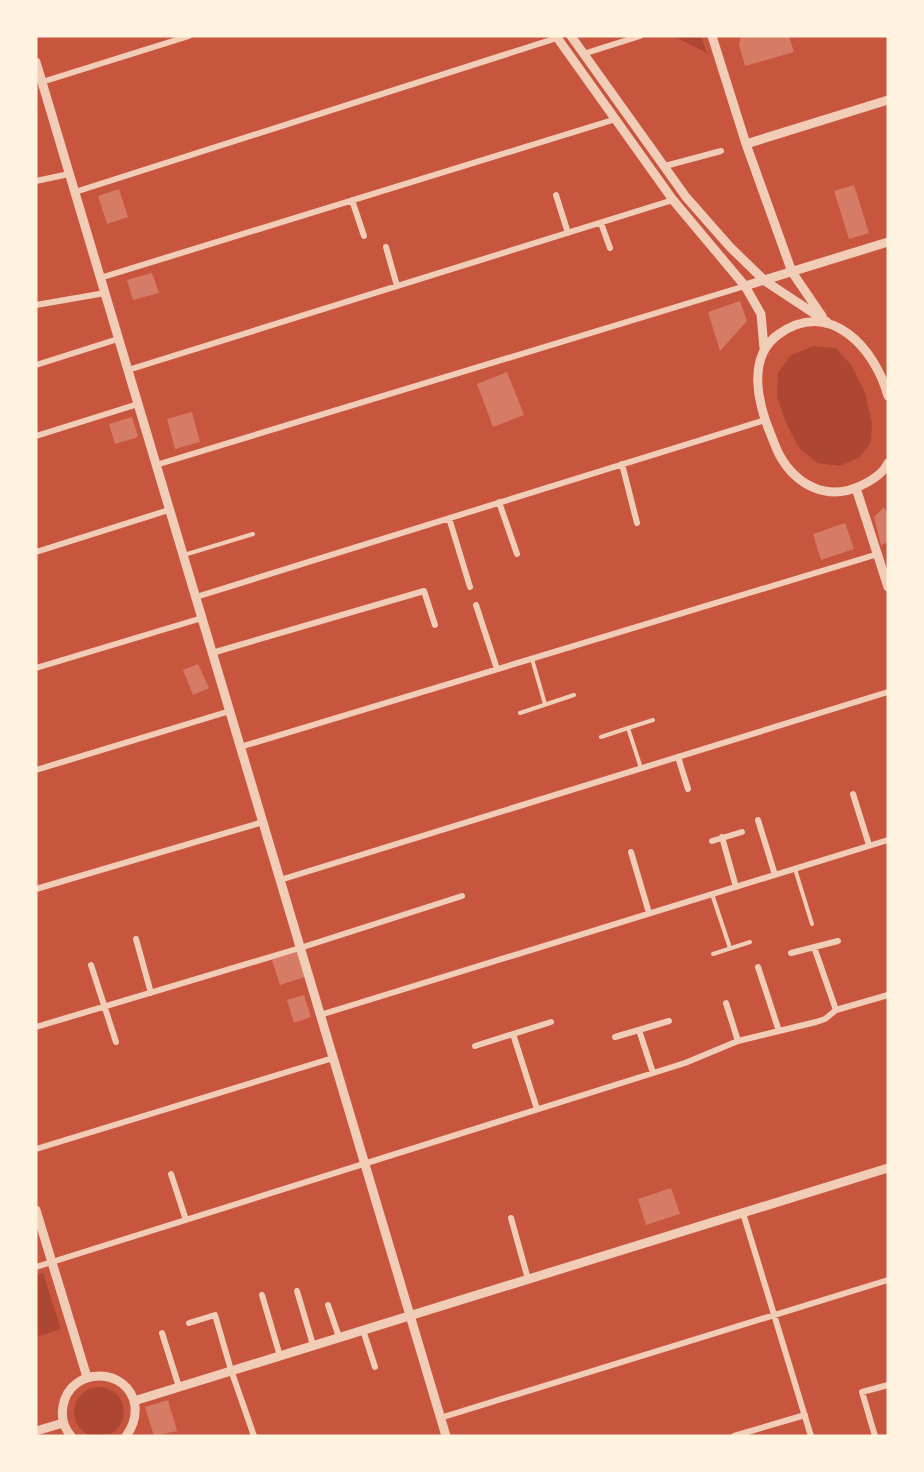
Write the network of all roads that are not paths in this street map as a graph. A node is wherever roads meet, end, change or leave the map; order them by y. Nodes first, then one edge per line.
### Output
1 (189, 36) edge
2 (571, 36) edge
3 (640, 36) edge
4 (711, 36) edge
5 (557, 37) edge
6 (583, 54) junction
7 (36, 62) edge
8 (42, 82) junction
9 (888, 100) edge
10 (628, 115) junction
11 (616, 119) junction
12 (746, 144) junction
13 (721, 151) dead end
14 (665, 166) junction
15 (653, 171) junction
16 (69, 174) junction
17 (36, 181) edge
18 (75, 192) junction
19 (556, 195) dead end
20 (352, 200) junction
21 (673, 200) junction
22 (601, 223) junction
23 (568, 233) junction
24 (364, 236) dead end
25 (888, 242) edge
26 (386, 247) dead end
27 (610, 248) dead end
28 (792, 272) junction
29 (100, 278) junction
30 (765, 280) junction
31 (398, 286) junction
32 (745, 286) junction
33 (105, 293) junction
34 (36, 305) edge
35 (827, 323) junction
36 (118, 339) junction
37 (764, 348) junction
38 (36, 365) edge
39 (128, 370) junction
40 (887, 391) edge
41 (138, 404) junction
42 (765, 420) junction
43 (36, 436) edge
44 (622, 464) junction
45 (156, 465) junction
46 (887, 467) edge
47 (856, 488) junction
48 (500, 502) junction
49 (169, 510) junction
50 (450, 518) junction
51 (637, 522) dead end
52 (253, 534) dead end
53 (36, 552) edge
54 (516, 554) dead end
55 (878, 554) junction
56 (183, 555) junction
57 (888, 586) edge
58 (470, 587) dead end
59 (196, 597) junction
60 (476, 605) dead end
61 (202, 618) junction
62 (435, 625) dead end
63 (212, 653) junction
64 (532, 659) junction
65 (36, 668) edge
66 (497, 669) junction
67 (888, 692) edge
68 (574, 695) dead end
69 (545, 704) junction
70 (230, 711) junction
71 (520, 713) dead end
72 (653, 720) dead end
73 (628, 728) junction
74 (602, 737) dead end
75 (240, 747) junction
76 (678, 757) junction
77 (640, 768) junction
78 (36, 771) edge
79 (688, 789) dead end
80 (854, 794) dead end
81 (758, 820) dead end
82 (262, 822) junction
83 (742, 832) dead end
84 (722, 837) junction
85 (888, 840) edge
86 (712, 841) dead end
87 (869, 846) junction
88 (631, 852) dead end
89 (795, 869) junction
90 (775, 875) junction
91 (280, 880) junction
92 (736, 887) junction
93 (36, 888) edge
94 (712, 894) junction
95 (462, 896) dead end
96 (649, 913) junction
97 (812, 924) dead end
98 (136, 939) dead end
99 (838, 941) dead end
100 (750, 942) dead end
101 (814, 947) junction
102 (300, 948) junction
103 (730, 948) junction
104 (790, 953) dead end
105 (713, 954) dead end
106 (91, 965) dead end
107 (758, 967) dead end
108 (151, 993) junction
109 (888, 995) edge
110 (726, 1003) dead end
111 (104, 1007) junction
112 (836, 1010) junction
113 (320, 1015) junction
114 (669, 1021) dead end
115 (552, 1022) dead end
116 (36, 1027) edge
117 (639, 1030) junction
118 (779, 1031) junction
119 (513, 1034) junction
120 (615, 1037) dead end
121 (738, 1041) junction
122 (116, 1042) dead end
123 (475, 1046) dead end
124 (333, 1058) junction
125 (653, 1073) junction
126 (537, 1109) junction
127 (36, 1149) edge
128 (364, 1164) junction
129 (888, 1168) edge
130 (171, 1174) dead end
131 (36, 1210) edge
132 (743, 1213) junction
133 (511, 1218) dead end
134 (186, 1220) junction
135 (52, 1262) junction
136 (36, 1267) edge
137 (528, 1279) junction
138 (888, 1280) edge
139 (297, 1291) dead end
140 (262, 1295) dead end
141 (328, 1305) dead end
142 (775, 1315) junction
143 (410, 1316) junction
144 (189, 1323) dead end
145 (363, 1330) junction
146 (162, 1333) dead end
147 (339, 1338) junction
148 (313, 1345) junction
149 (280, 1356) junction
150 (375, 1367) dead end
151 (231, 1370) junction
152 (87, 1377) junction
153 (888, 1385) edge
154 (179, 1387) junction
155 (134, 1401) junction
156 (805, 1415) junction
157 (440, 1418) junction
158 (63, 1423) junction
159 (36, 1431) edge
160 (71, 1436) edge
161 (126, 1436) edge
162 (254, 1436) edge
163 (446, 1436) edge
164 (734, 1436) edge
165 (811, 1436) edge
166 (875, 1436) edge

1 - 8 street
2 - 6 street
3 - 6 street
4 - 12 street
5 - 11 street
5 - 18 street
6 - 10 street
7 - 8 street
8 - 16 street
9 - 12 street
10 - 11 street
10 - 14 street
11 - 15 street
11 - 20 street
12 - 28 street
13 - 14 street
14 - 15 street
14 - 30 street
15 - 21 street
16 - 17 street
16 - 18 street
18 - 29 street
19 - 23 street
20 - 24 street
20 - 29 street
21 - 22 street
21 - 32 street
22 - 23 street
22 - 27 street
23 - 31 street
25 - 28 street
26 - 31 street
28 - 30 street
28 - 35 street
29 - 33 street
30 - 32 street
30 - 35 street
31 - 39 street
32 - 37 street
32 - 45 street
33 - 34 street
33 - 36 street
35 - 37 street
35 - 40 street
36 - 38 street
36 - 39 street
37 - 42 street
39 - 41 street
41 - 43 street
41 - 45 street
42 - 44 street
42 - 47 street
44 - 48 street
44 - 51 street
45 - 49 street
46 - 47 street
47 - 55 street
48 - 50 street
48 - 54 street
49 - 53 street
49 - 56 street
50 - 58 street
50 - 59 street
52 - 56 lane
55 - 57 street
55 - 64 street
56 - 59 street
59 - 61 street
60 - 66 street
61 - 63 street
61 - 65 street
62 - 63 street
63 - 70 street
64 - 66 street
64 - 69 lane
66 - 75 street
67 - 76 street
68 - 69 lane
69 - 71 lane
70 - 75 street
70 - 78 street
72 - 73 lane
73 - 74 lane
73 - 77 lane
75 - 82 street
76 - 77 street
76 - 79 street
77 - 91 street
80 - 87 street
81 - 90 street
82 - 91 street
82 - 93 street
83 - 84 street
84 - 86 street
84 - 92 street
85 - 87 street
87 - 89 street
88 - 96 street
89 - 90 street
89 - 97 lane
90 - 92 street
91 - 102 street
92 - 94 street
94 - 96 street
94 - 103 lane
95 - 102 street
96 - 113 street
98 - 108 street
99 - 101 street
100 - 103 lane
101 - 104 street
101 - 112 street
102 - 108 street
102 - 113 street
103 - 105 lane
106 - 111 street
107 - 118 street
108 - 111 street
109 - 112 street
110 - 121 street
111 - 116 street
111 - 122 street
112 - 118 street
113 - 124 street
114 - 117 street
115 - 119 street
117 - 120 street
117 - 125 street
118 - 121 street
119 - 123 street
119 - 126 street
121 - 125 street
124 - 127 street
124 - 128 street
125 - 126 street
126 - 128 street
128 - 134 street
128 - 143 street
129 - 132 street
130 - 134 street
131 - 135 street
132 - 137 street
132 - 142 street
133 - 137 street
134 - 135 street
135 - 136 street
135 - 152 street
137 - 143 street
138 - 142 street
139 - 148 street
140 - 149 street
141 - 147 street
142 - 156 street
142 - 157 street
143 - 145 street
143 - 157 street
144 - 151 street
145 - 147 street
145 - 150 street
146 - 154 street
147 - 148 street
148 - 149 street
149 - 151 street
151 - 154 street
151 - 162 street
152 - 155 street
152 - 158 street
153 - 166 street
154 - 155 street
155 - 161 street
156 - 164 street
156 - 165 street
157 - 163 street
158 - 159 street
158 - 160 street

